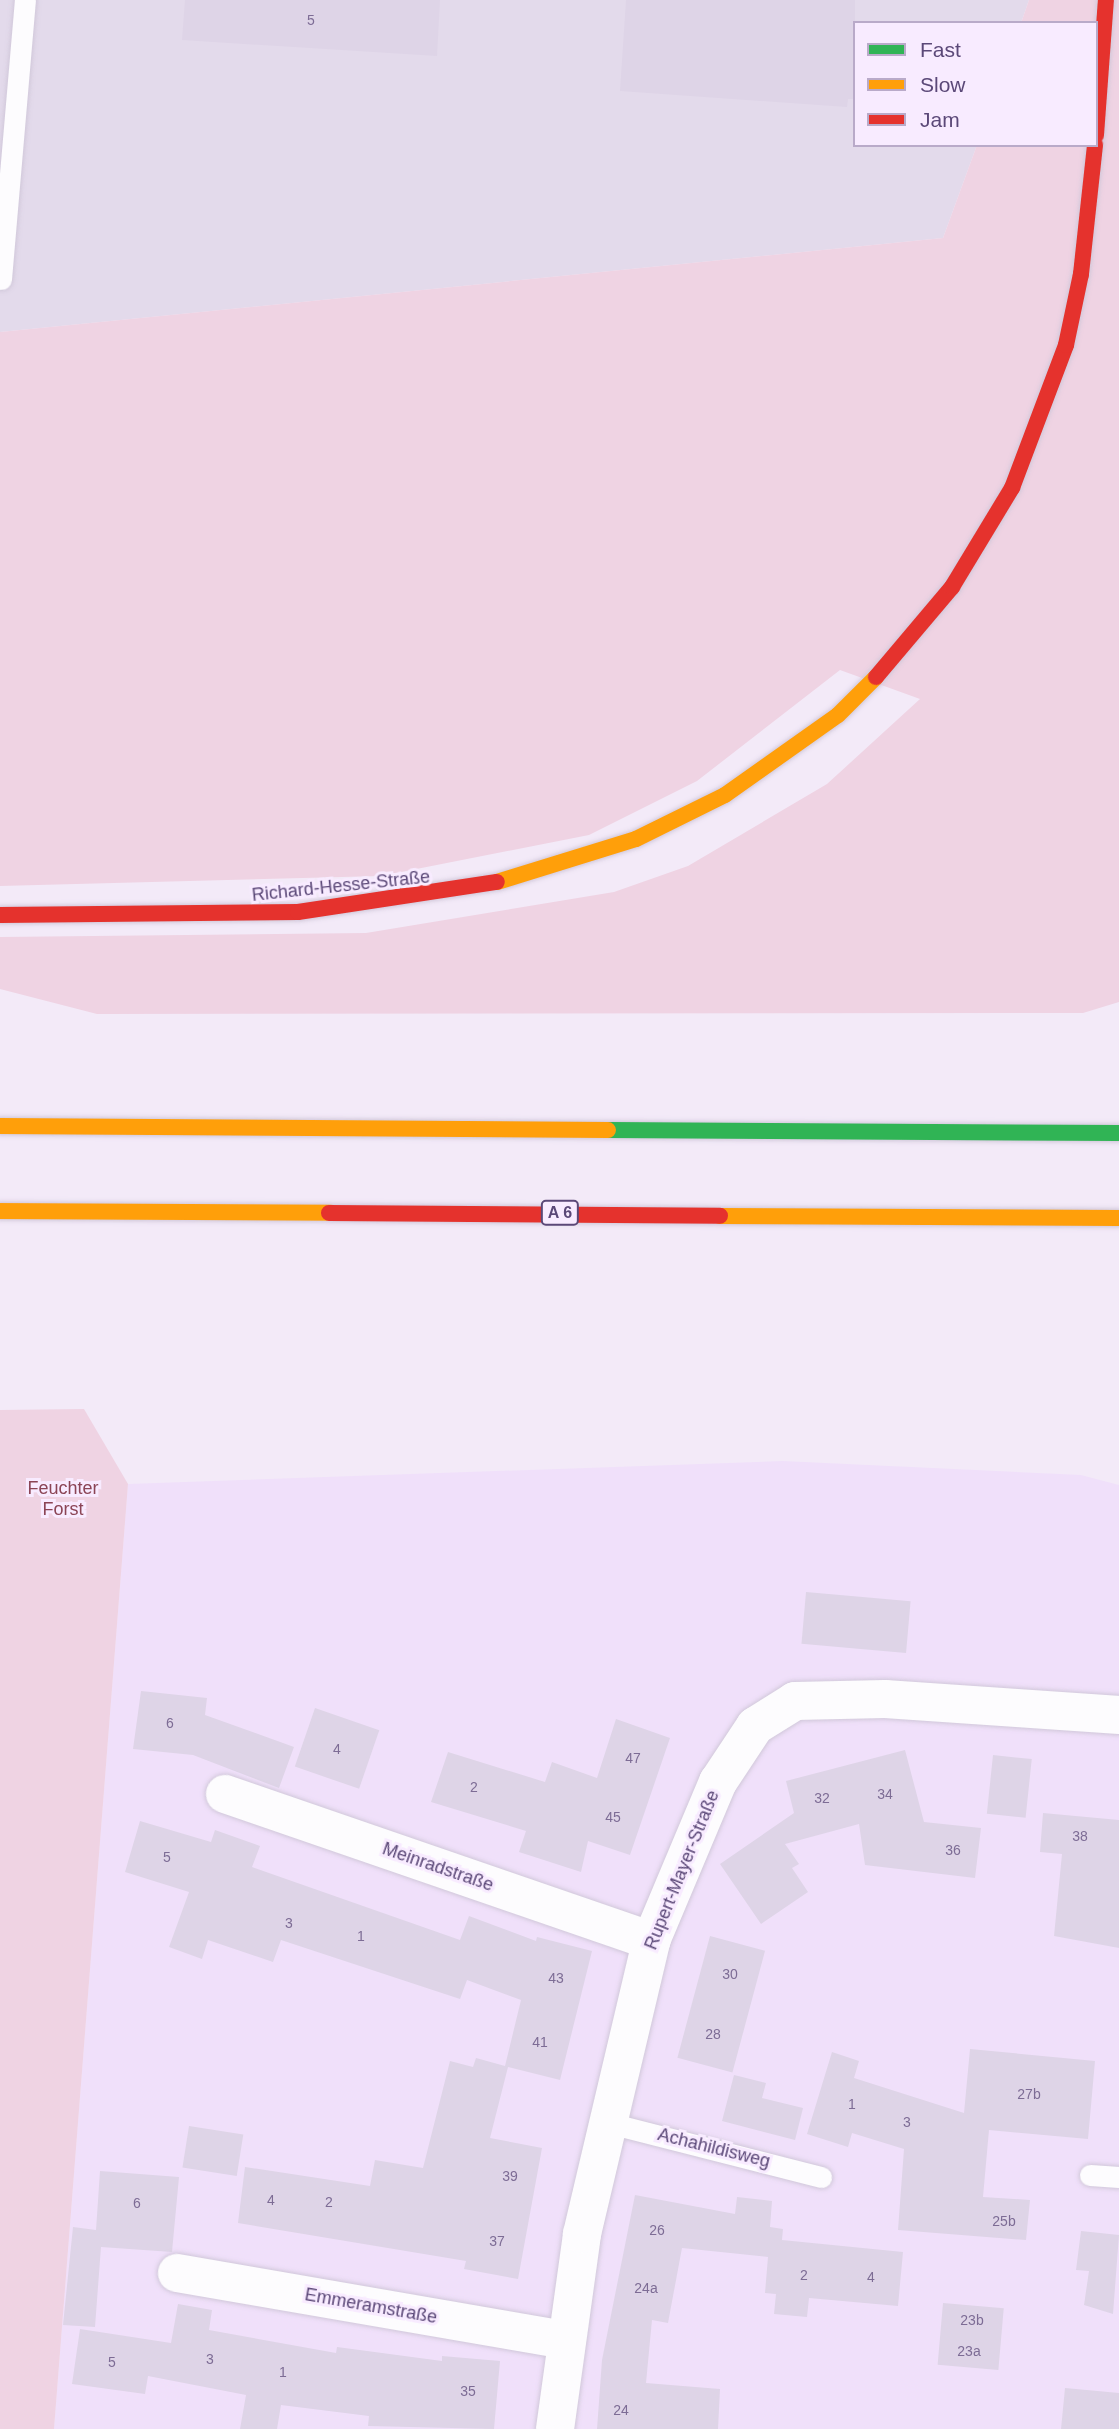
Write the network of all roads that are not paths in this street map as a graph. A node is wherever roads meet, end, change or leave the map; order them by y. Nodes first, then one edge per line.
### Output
1 (25, 0) edge
2 (1106, 0) edge
3 (1098, 108) edge
4 (1095, 147) edge
5 (1, 279) edge
6 (0, 915) edge
7 (1092, 1116) dead end
8 (0, 1126) edge
9 (1025, 1132) junction
10 (1119, 1133) edge
11 (0, 1211) edge
12 (1119, 1218) edge
13 (1119, 1716) edge
14 (225, 1794) dead end
15 (651, 1941) junction
16 (605, 2122) junction
17 (1090, 2175) dead end
18 (821, 2177) dead end
19 (1119, 2177) edge
20 (177, 2273) dead end
21 (565, 2340) junction
22 (555, 2429) edge

1 - 5 lane
2 - 3 main road
4 - 6 main road, Richard-Hesse-Straße
7 - 9 main road
8 - 9 main road
9 - 10 main road
11 - 12 main road, A 6
13 - 15 street, Rupert-Mayer-Straße
14 - 15 street, Meinradstraße
15 - 16 street, Rupert-Mayer-Straße
16 - 18 lane, Achahildisweg
16 - 21 street, Rupert-Mayer-Straße
17 - 19 lane
20 - 21 street, Emmeramstraße
21 - 22 street, Rupert-Mayer-Straße

